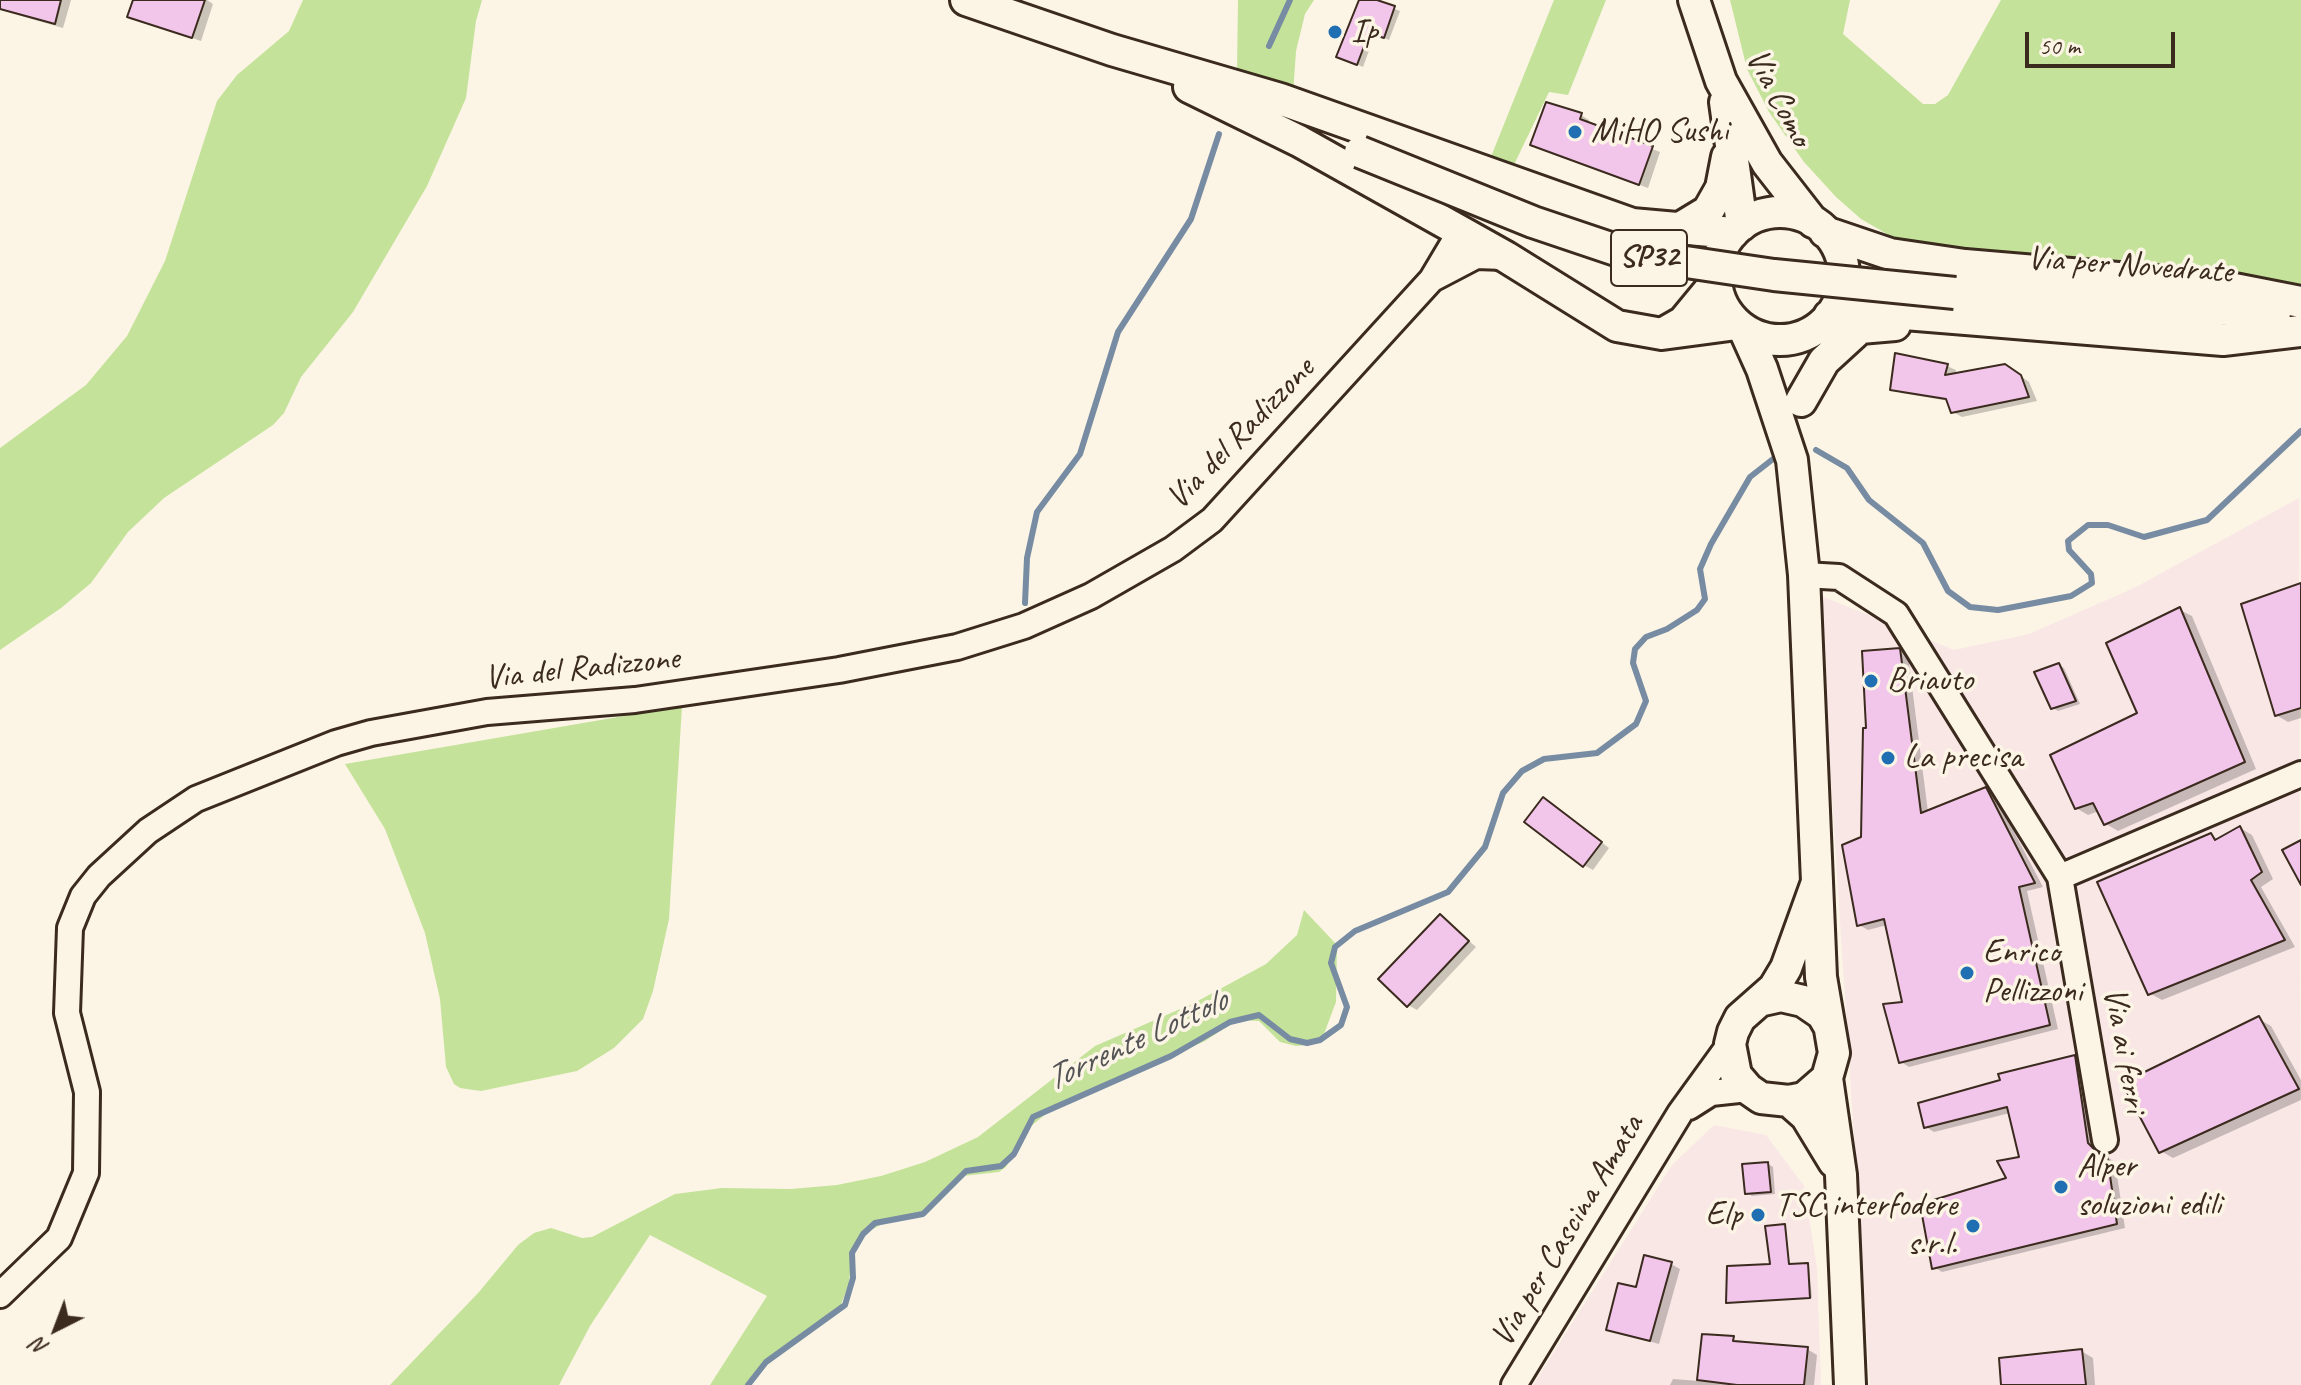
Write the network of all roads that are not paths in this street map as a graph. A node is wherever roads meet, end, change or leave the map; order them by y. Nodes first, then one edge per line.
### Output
1 (966, 0) edge
2 (1694, 0) edge
3 (1112, 50) junction
4 (1721, 81) junction
5 (1730, 135) junction
6 (1819, 227) junction
7 (1680, 228) junction
8 (1737, 229) junction
9 (1460, 232) junction
10 (1506, 257) junction
11 (1432, 279) junction
12 (1716, 282) junction
13 (2301, 302) edge
14 (1959, 306) junction
15 (2301, 315) edge
16 (1826, 320) junction
17 (1741, 326) junction
18 (2301, 331) edge
19 (1662, 334) junction
20 (1801, 401) junction
21 (1792, 460) junction
22 (1804, 575) junction
23 (2301, 774) edge
24 (2060, 877) junction
25 (1817, 882) junction
26 (1763, 1000) junction
27 (1829, 1026) junction
28 (1730, 1044) junction
29 (1827, 1078) junction
30 (1748, 1089) junction
31 (1789, 1101) junction
32 (1680, 1113) junction
33 (2105, 1140) dead end
34 (1841, 1175) junction
35 (0, 1295) edge
36 (1514, 1385) edge
37 (1850, 1385) edge

1 - 3 main road, SP32
2 - 4 main road, Via Como
3 - 7 main road
3 - 9 main road
3 - 14 main road, SP32, bridge
4 - 5 main road
4 - 6 main road, Via Como
5 - 7 main road
5 - 8 main road
6 - 8 main road
6 - 13 main road
6 - 16 main road
7 - 8 main road
8 - 12 main road
9 - 10 main road
9 - 11 street
10 - 11 street
10 - 19 main road
11 - 35 street, Via del Radizzone
12 - 17 main road
12 - 19 main road
14 - 15 main road, Via per Novedrate / SP32
14 - 16 main road
14 - 18 main road
14 - 20 main road
16 - 17 main road
16 - 20 main road
17 - 19 main road
17 - 21 main road
20 - 21 main road
21 - 22 main road
22 - 24 street, Via ai ferri
22 - 25 main road
23 - 24 street
24 - 33 street, Via ai ferri
25 - 26 main road
25 - 27 main road
26 - 27 main road
26 - 28 main road
27 - 29 main road
28 - 30 main road
28 - 32 street, Via per Cascina Amata
29 - 31 main road
29 - 34 main road
30 - 31 main road
30 - 32 street, Via per Cascina Amata
31 - 34 main road
32 - 36 street, Via per Cascina Amata
34 - 37 main road

